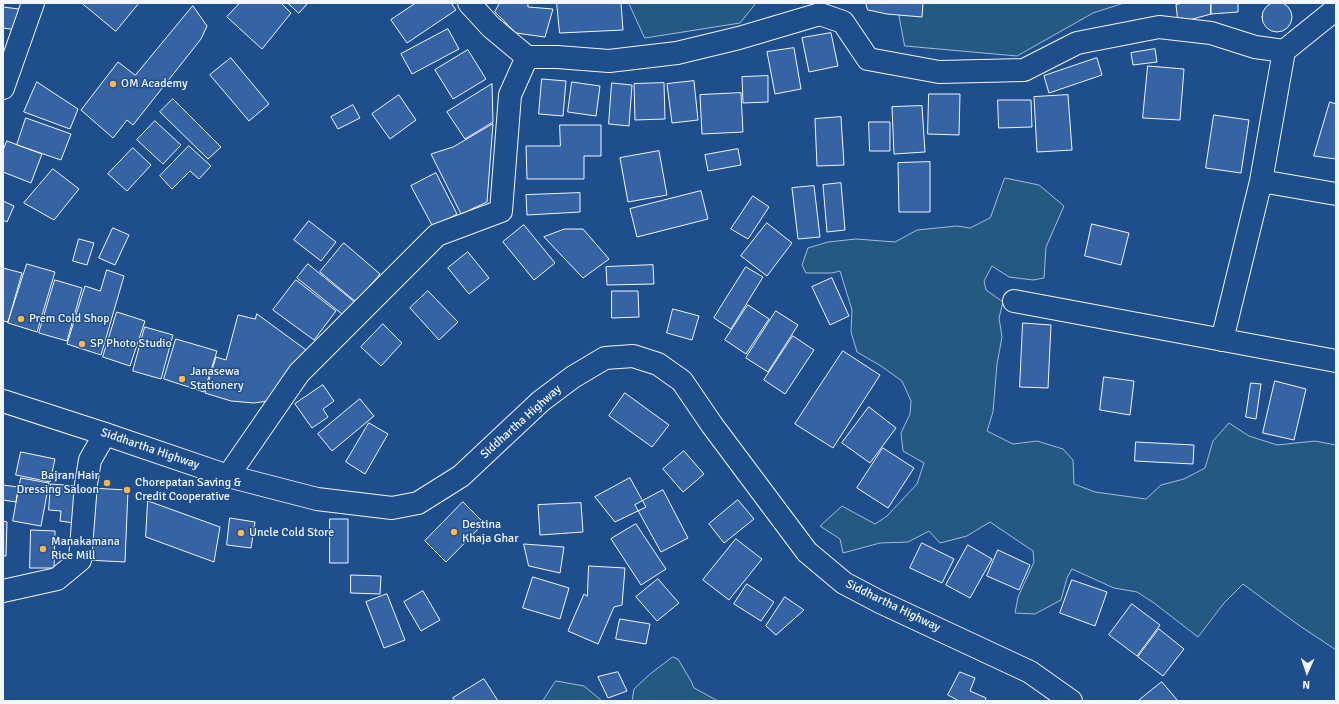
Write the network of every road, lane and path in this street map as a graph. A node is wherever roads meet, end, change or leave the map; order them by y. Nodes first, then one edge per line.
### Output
1 (33, 3) edge
2 (469, 3) edge
3 (1336, 9) edge
4 (1284, 51) junction
5 (527, 57) junction
6 (3, 88) edge
7 (1261, 181) junction
8 (1336, 194) edge
9 (1014, 301) dead end
10 (1222, 340) junction
11 (1336, 361) edge
12 (3, 402) edge
13 (105, 434) junction
14 (228, 476) junction
15 (3, 591) edge
16 (1071, 701) edge

1 - 6 main road
2 - 5 main road
3 - 4 main road
4 - 5 main road
4 - 7 main road
5 - 14 main road
7 - 8 main road
7 - 10 main road
9 - 10 main road
10 - 11 main road
12 - 13 main road, Siddhartha Highway
13 - 14 main road, Siddhartha Highway
13 - 15 main road
14 - 16 main road, Siddhartha Highway

